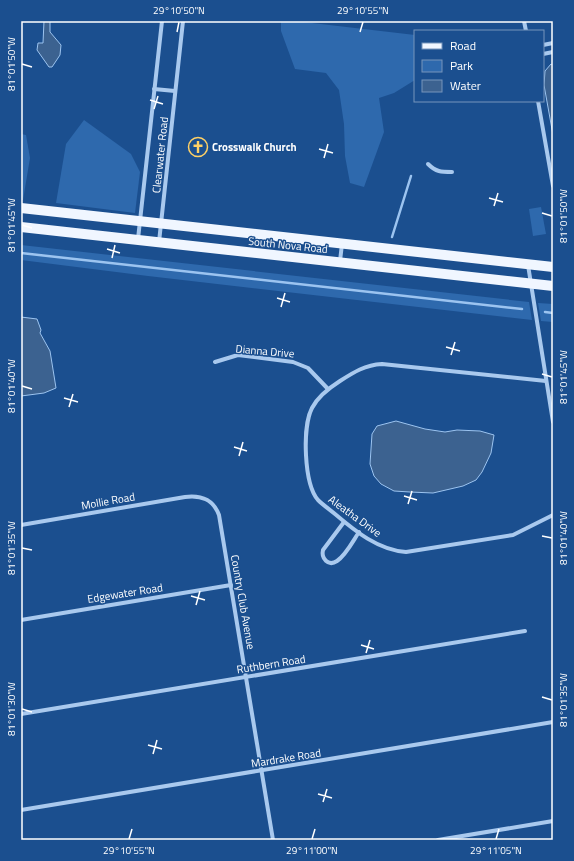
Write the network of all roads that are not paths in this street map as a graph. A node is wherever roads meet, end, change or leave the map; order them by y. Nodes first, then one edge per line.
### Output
1 (162, 21) edge
2 (184, 21) edge
3 (154, 89) junction
4 (175, 91) junction
5 (538, 102) edge
6 (428, 164) dead end
7 (452, 172) dead end
8 (553, 186) edge
9 (21, 208) edge
10 (140, 221) junction
11 (162, 223) junction
12 (21, 227) edge
13 (138, 240) junction
14 (159, 243) junction
15 (342, 244) junction
16 (340, 263) junction
17 (528, 264) junction
18 (553, 267) edge
19 (530, 284) junction
20 (553, 286) edge
21 (215, 362) dead end
22 (546, 381) junction
23 (328, 389) junction
24 (553, 422) edge
25 (198, 496) joint
26 (553, 515) edge
27 (344, 522) junction
28 (21, 525) edge
29 (359, 532) junction
30 (231, 585) junction
31 (21, 620) edge
32 (525, 631) dead end
33 (247, 677) junction
34 (21, 714) edge
35 (553, 722) edge
36 (262, 771) junction
37 (21, 810) edge
38 (553, 821) edge
39 (273, 840) edge
40 (438, 840) edge

1 - 3 street, Clearwater Road
2 - 4 street, Clearwater Road
3 - 4 street
3 - 10 street, Clearwater Road
4 - 11 street, Clearwater Road
5 - 8 street
6 - 7 street
9 - 10 main road, South Nova Road
10 - 11 main road, South Nova Road
10 - 13 street, Clearwater Road
11 - 14 street, Clearwater Road
11 - 15 main road, South Nova Road
12 - 13 main road, South Nova Road
13 - 14 main road, South Nova Road
14 - 16 main road, South Nova Road
15 - 16 street
15 - 17 main road, South Nova Road
16 - 19 main road, South Nova Road
17 - 18 main road, South Nova Road
17 - 19 street
19 - 20 main road, South Nova Road
19 - 22 street
21 - 23 street, Dianna Drive
22 - 23 street, Aleatha Drive
22 - 24 street
23 - 27 street, Aleatha Drive
25 - 28 street, Mollie Road
25 - 30 street, Country Club Avenue
26 - 29 street, Aleatha Drive
27 - 29 street, Aleatha Drive
27 - 29 street
30 - 31 street, Edgewater Road
30 - 33 street, Country Club Avenue
32 - 33 street, Ruthbern Road
33 - 34 street, Ruthbern Road
33 - 36 street, Country Club Avenue
35 - 36 street, Mardrake Road
36 - 37 street, Mardrake Road
36 - 39 street, Country Club Avenue
38 - 40 street

